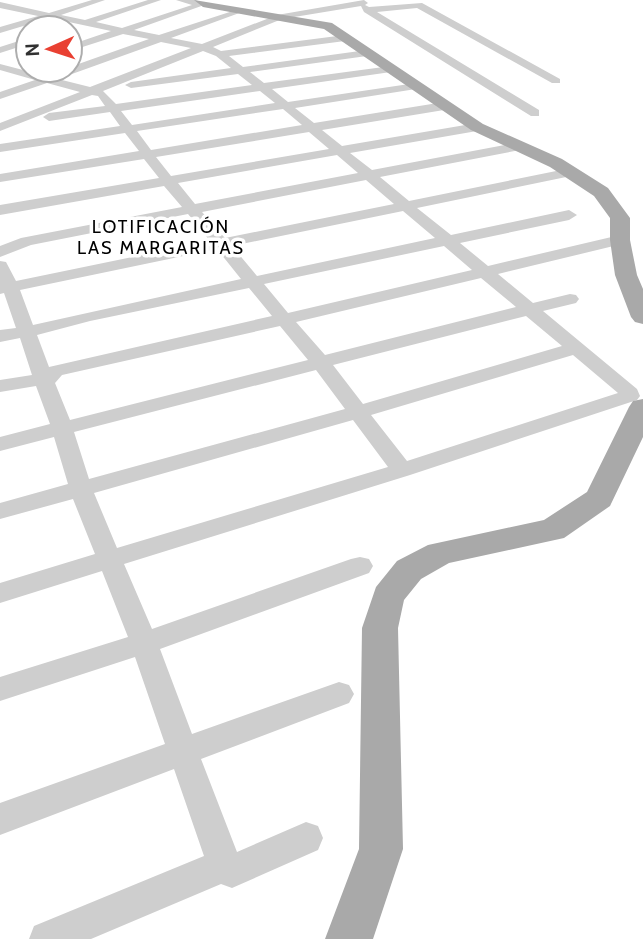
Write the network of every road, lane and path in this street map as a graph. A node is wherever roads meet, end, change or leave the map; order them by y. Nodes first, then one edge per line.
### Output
1 (101, 0) edge
2 (157, 0) edge
3 (180, 0) edge
4 (201, 2) edge
5 (36, 3) dead end
6 (363, 4) edge
7 (0, 5) edge
8 (17, 8) junction
9 (239, 10) junction
10 (0, 13) edge
11 (45, 14) edge
12 (53, 14) edge
13 (294, 16) junction
14 (85, 23) joint
15 (122, 30) junction
16 (160, 38) junction
17 (345, 38) junction
18 (84, 43) edge
19 (211, 50) junction
20 (367, 52) junction
21 (84, 66) edge
22 (391, 69) junction
23 (238, 71) junction
24 (84, 83) edge
25 (34, 84) edge
26 (106, 86) junction
27 (416, 86) junction
28 (259, 87) junction
29 (524, 87) dead end
30 (498, 90) junction
31 (0, 96) edge
32 (519, 104) junction
33 (286, 106) junction
34 (444, 106) junction
35 (114, 108) junction
36 (535, 113) dead end
37 (6, 125) edge
38 (477, 127) junction
39 (311, 128) junction
40 (129, 129) junction
41 (520, 146) junction
42 (0, 148) edge
43 (338, 151) junction
44 (147, 153) junction
45 (571, 172) junction
46 (368, 176) junction
47 (0, 178) edge
48 (168, 181) junction
49 (405, 206) junction
50 (193, 209) junction
51 (0, 210) edge
52 (569, 215) dead end
53 (443, 240) junction
54 (620, 240) junction
55 (222, 244) junction
56 (0, 252) edge
57 (482, 272) junction
58 (3, 281) edge
59 (254, 282) junction
60 (570, 299) dead end
61 (525, 308) junction
62 (643, 317) edge
63 (285, 319) junction
64 (26, 332) junction
65 (0, 336) edge
66 (575, 348) junction
67 (321, 363) junction
68 (42, 378) junction
69 (0, 386) edge
70 (643, 407) edge
71 (358, 412) junction
72 (62, 428) junction
73 (0, 444) edge
74 (402, 470) junction
75 (81, 490) junction
76 (0, 511) edge
77 (111, 559) junction
78 (360, 566) dead end
79 (0, 593) edge
80 (144, 643) junction
81 (0, 689) edge
82 (339, 694) dead end
83 (184, 751) junction
84 (0, 819) edge
85 (306, 838) dead end
86 (224, 865) junction
87 (47, 939) edge
88 (349, 939) edge

1 - 12 street
2 - 14 street
3 - 4 street
4 - 9 main road
4 - 15 street
5 - 8 street
6 - 13 street
6 - 30 street
6 - 32 street
7 - 8 street
8 - 10 street
8 - 11 street
9 - 13 main road
9 - 16 street
13 - 17 main road
13 - 19 street
14 - 15 street
15 - 16 street
15 - 18 street
16 - 19 street
16 - 21 street
17 - 19 street
17 - 20 main road
19 - 23 street
19 - 26 street
20 - 22 main road
20 - 23 street
22 - 27 main road
22 - 28 street
23 - 26 street
23 - 28 street
24 - 26 street
25 - 31 street
26 - 35 street
26 - 37 street
27 - 33 street
27 - 34 main road
28 - 33 street
28 - 35 street
29 - 30 street
30 - 32 street
32 - 36 street
33 - 39 street
33 - 40 street
34 - 38 main road
34 - 39 street
35 - 37 street
35 - 40 street
38 - 41 main road
38 - 43 street
39 - 43 street
39 - 44 street
40 - 42 street
40 - 44 street
41 - 45 main road
41 - 46 street
43 - 46 street
43 - 48 street
44 - 47 street
44 - 48 street
45 - 49 street
45 - 54 main road
46 - 49 street
46 - 50 street
48 - 50 street
48 - 51 street
49 - 53 street
49 - 55 street
50 - 55 street
50 - 56 street
52 - 53 street
53 - 57 street
53 - 59 street
54 - 57 street
54 - 62 main road
55 - 58 street
55 - 59 street
57 - 61 street
57 - 63 street
58 - 64 street
59 - 63 street
59 - 64 street
60 - 61 street
61 - 66 street
61 - 67 street
63 - 67 street
63 - 68 street
64 - 65 street
64 - 68 street
66 - 71 street
66 - 74 street
67 - 71 street
67 - 72 street
68 - 69 street
68 - 72 street
70 - 88 main road
71 - 74 street
71 - 75 street
72 - 73 street
72 - 75 street
74 - 77 street
75 - 76 street
75 - 77 street
77 - 79 street
77 - 80 street
78 - 80 street
80 - 81 street
80 - 83 street
82 - 83 street
83 - 84 street
83 - 86 street
85 - 86 street
86 - 87 street

